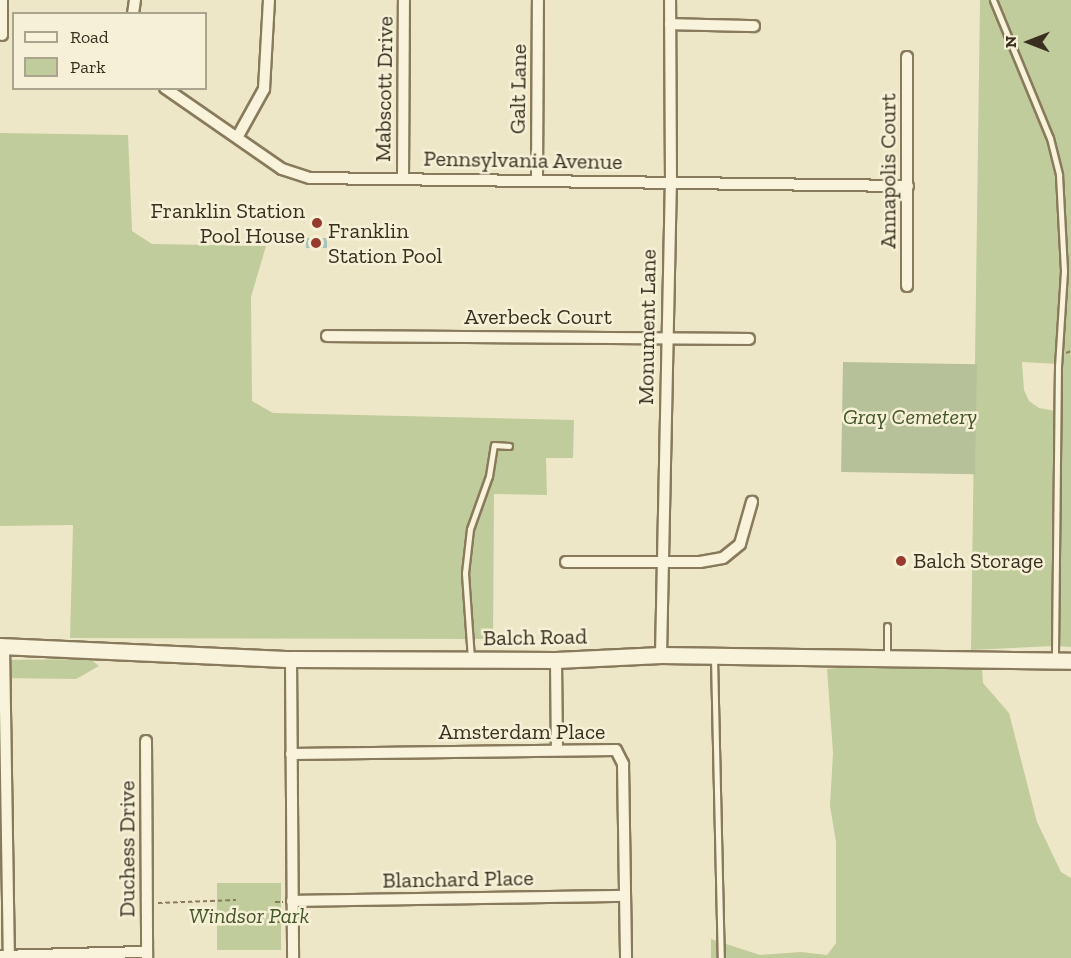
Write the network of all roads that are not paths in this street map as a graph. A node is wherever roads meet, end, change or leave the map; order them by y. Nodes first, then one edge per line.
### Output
1 (2, 0) edge
2 (269, 0) edge
3 (404, 0) edge
4 (538, 0) edge
5 (670, 0) edge
6 (993, 0) edge
7 (670, 24) junction
8 (754, 26) dead end
9 (5, 35) edge
10 (907, 57) dead end
11 (168, 90) edge
12 (238, 136) junction
13 (403, 178) junction
14 (537, 179) junction
15 (671, 181) junction
16 (908, 186) junction
17 (907, 286) dead end
18 (327, 336) dead end
19 (667, 337) junction
20 (749, 339) dead end
21 (509, 446) dead end
22 (752, 502) dead end
23 (663, 561) junction
24 (566, 562) dead end
25 (887, 626) dead end
26 (2, 646) edge
27 (661, 655) junction
28 (714, 656) junction
29 (291, 659) junction
30 (887, 659) junction
31 (556, 660) junction
32 (471, 661) junction
33 (1054, 661) junction
34 (1071, 661) edge
35 (146, 741) dead end
36 (557, 750) junction
37 (291, 754) junction
38 (3, 758) edge
39 (625, 896) junction
40 (288, 902) junction
41 (147, 955) edge
42 (6, 957) edge
43 (293, 958) edge
44 (626, 958) edge
45 (721, 958) edge

1 - 9 street
2 - 12 street
3 - 13 street, Mabscott Drive
4 - 14 street, Galt Lane
5 - 7 street, Monument Lane
6 - 33 lane
7 - 8 street
7 - 15 street, Monument Lane
10 - 16 street, Annapolis Court
11 - 12 street, Pennsylvania Avenue
12 - 13 street, Pennsylvania Avenue
13 - 14 street, Pennsylvania Avenue
14 - 15 street, Pennsylvania Avenue
15 - 16 street, Pennsylvania Avenue
15 - 19 street, Monument Lane
16 - 17 street, Annapolis Court
18 - 19 street, Averbeck Court
19 - 20 street, Averbeck Court
19 - 23 street, Monument Lane
21 - 32 lane
22 - 23 street
23 - 24 street
23 - 27 street, Monument Lane
25 - 30 lane
26 - 29 street, Balch Road
26 - 38 street
27 - 28 street, Balch Road
27 - 31 street, Balch Road
28 - 30 street, Balch Road
28 - 45 lane
29 - 32 street, Balch Road
29 - 37 street
30 - 33 street, Balch Road
31 - 32 street, Balch Road
31 - 36 street
33 - 34 street, Balch Road
35 - 41 street, Duchess Drive
36 - 37 street, Amsterdam Place
36 - 39 street, Amsterdam Place
37 - 40 street
38 - 42 street
39 - 40 street, Blanchard Place
39 - 44 street, Amsterdam Place
40 - 43 street
41 - 42 street

